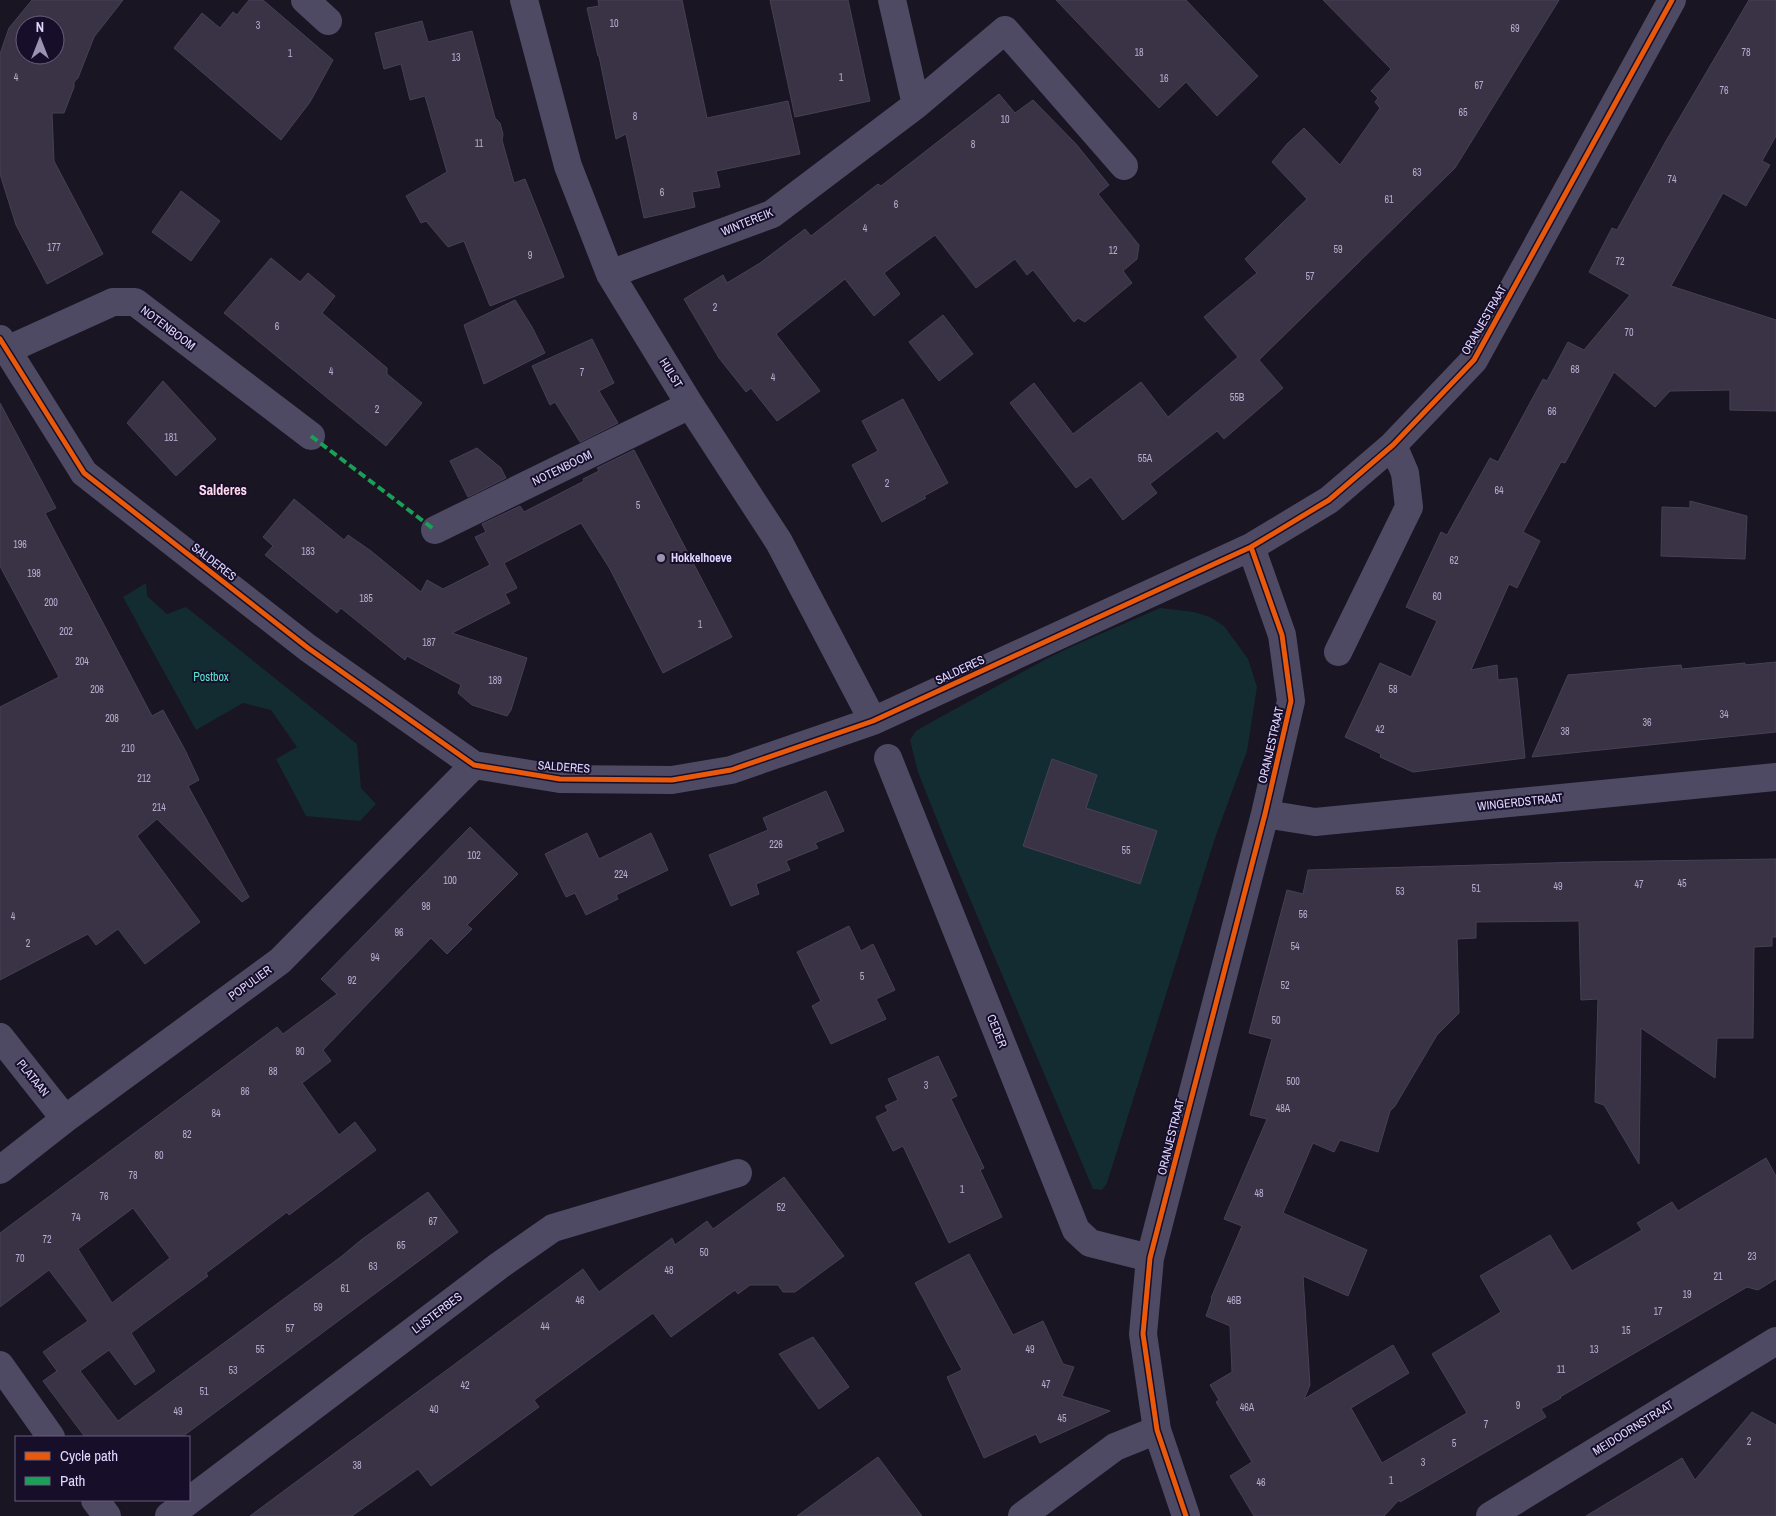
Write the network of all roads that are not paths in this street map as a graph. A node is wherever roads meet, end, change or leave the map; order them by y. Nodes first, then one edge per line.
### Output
1 (305, 0) edge
2 (524, 0) edge
3 (892, 0) edge
4 (1663, 3) edge
5 (328, 21) dead end
6 (916, 105) junction
7 (1124, 166) dead end
8 (610, 274) junction
9 (4, 345) edge
10 (690, 404) junction
11 (310, 436) dead end
12 (1393, 445) junction
13 (434, 530) dead end
14 (1251, 547) junction
15 (1338, 652) dead end
16 (873, 721) junction
17 (888, 758) dead end
18 (474, 765) junction
19 (1776, 777) edge
20 (1265, 814) junction
21 (0, 1037) edge
22 (66, 1119) junction
23 (0, 1170) edge
24 (738, 1173) dead end
25 (1150, 1258) junction
26 (1770, 1353) edge
27 (0, 1365) edge
28 (1157, 1430) junction
29 (50, 1436) edge
30 (190, 1500) edge
31 (96, 1501) edge
32 (189, 1501) edge
33 (106, 1516) edge
34 (169, 1516) edge
35 (1022, 1516) edge
36 (1186, 1516) edge
37 (1490, 1516) edge

1 - 5 street
2 - 8 street, HULST
3 - 6 street
4 - 12 street, ORANJESTRAAT
6 - 7 street, WINTEREIK
6 - 8 street, WINTEREIK
8 - 10 street, HULST
9 - 11 street, NOTENBOOM
9 - 18 street, SALDERES
10 - 13 street, NOTENBOOM
10 - 16 street, HULST
12 - 14 street, ORANJESTRAAT
12 - 15 street
14 - 16 street, SALDERES
14 - 20 street, ORANJESTRAAT
16 - 18 street, SALDERES
17 - 25 street, CEDER
18 - 22 street, POPULIER
19 - 20 street, WINGERDSTRAAT
20 - 25 street, ORANJESTRAAT
21 - 22 street, PLATAAN
22 - 23 street, POPULIER
24 - 30 street, LIJSTERBES
25 - 28 street, ORANJESTRAAT
26 - 37 street, MEIDOORNSTRAAT
27 - 29 street
28 - 35 street
28 - 36 street, ORANJESTRAAT
31 - 33 street
32 - 34 street, LIJSTERBES

